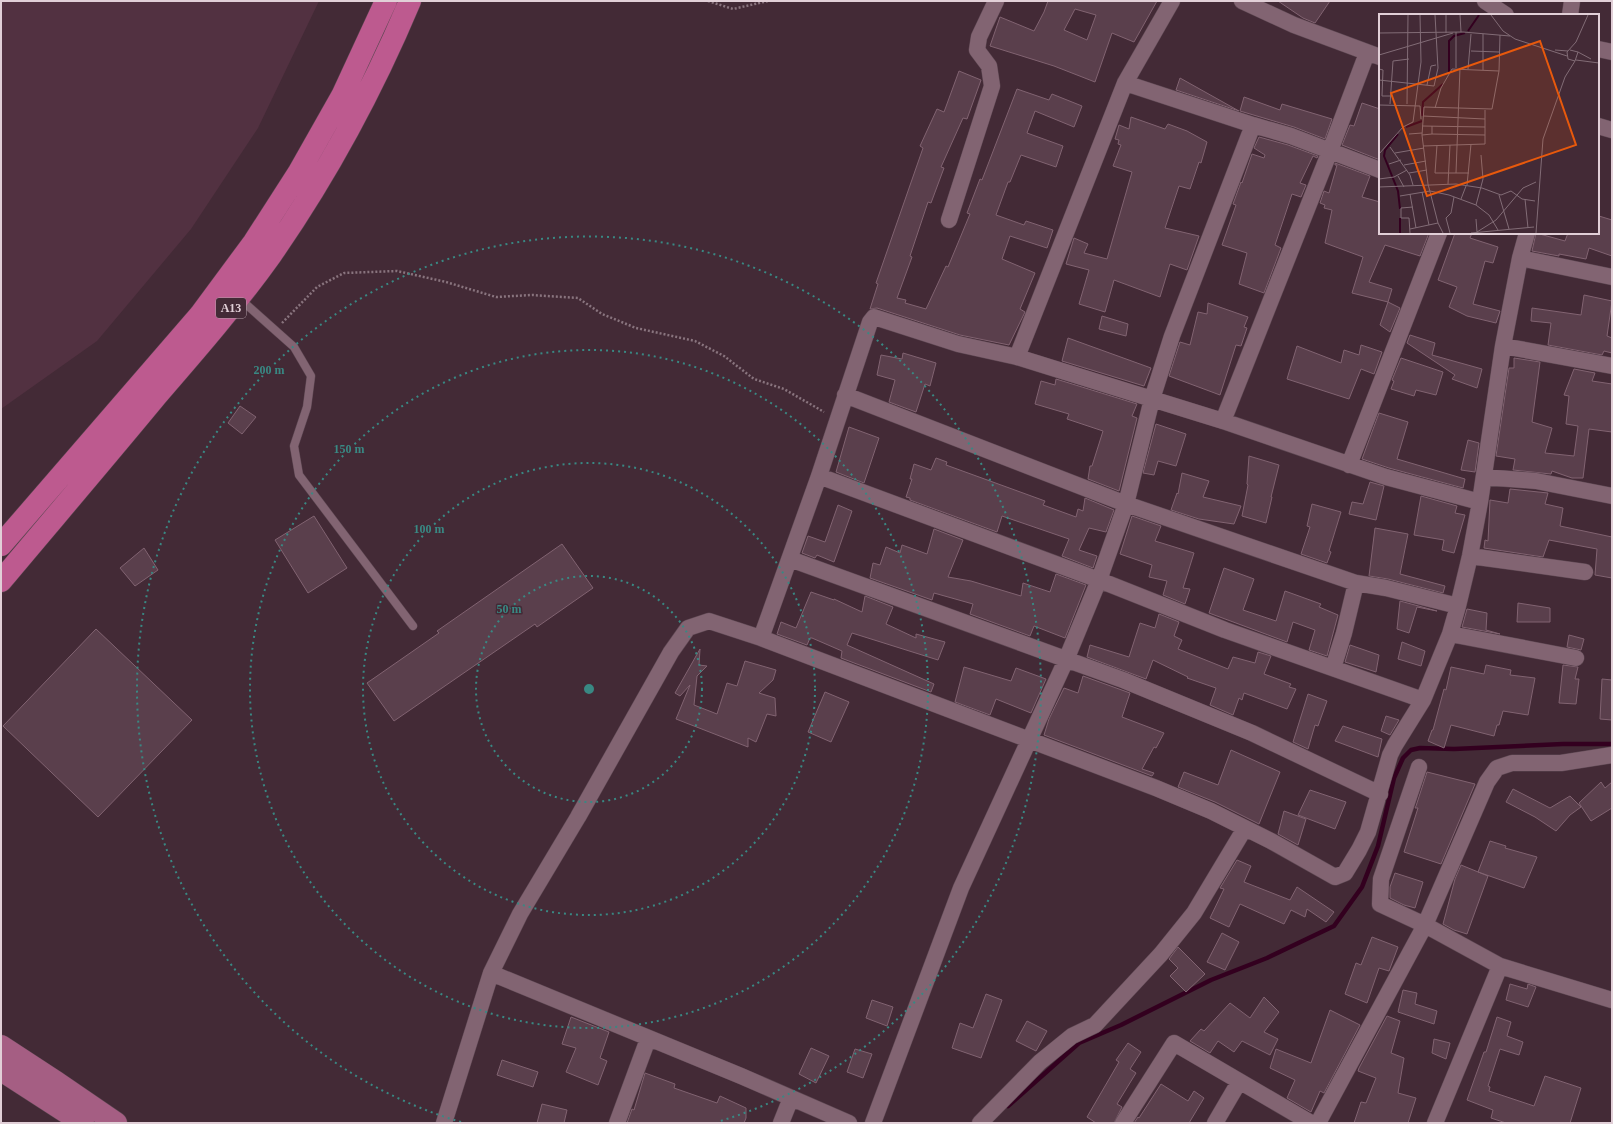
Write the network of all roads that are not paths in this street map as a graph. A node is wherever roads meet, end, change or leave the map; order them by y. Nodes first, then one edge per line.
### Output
1 (386, 1) edge
2 (410, 1) edge
3 (996, 1) edge
4 (1172, 1) edge
5 (1242, 1) edge
6 (1485, 1) edge
7 (1572, 1) edge
8 (1504, 14) edge
9 (1570, 14) edge
10 (1599, 49) edge
11 (1612, 52) edge
12 (1374, 55) edge
13 (1125, 83) junction
14 (1253, 125) junction
15 (1599, 126) edge
16 (1612, 130) edge
17 (1330, 151) junction
18 (1379, 170) edge
19 (949, 220) dead end
20 (1439, 234) edge
21 (1527, 234) edge
22 (1520, 258) junction
23 (1612, 277) edge
24 (239, 298) junction
25 (1503, 346) junction
26 (1017, 357) junction
27 (1612, 366) edge
28 (846, 395) junction
29 (1152, 399) junction
30 (1223, 421) junction
31 (1349, 465) junction
32 (819, 476) junction
33 (1484, 477) junction
34 (1612, 496) edge
35 (1480, 502) junction
36 (1126, 504) junction
37 (1, 545) edge
38 (1470, 556) junction
39 (790, 559) junction
40 (1585, 572) dead end
41 (1099, 580) junction
42 (1, 581) edge
43 (1356, 582) junction
44 (1458, 606) junction
45 (413, 626) dead end
46 (1450, 634) junction
47 (761, 638) junction
48 (1576, 658) dead end
49 (1066, 660) junction
50 (1333, 668) junction
51 (1423, 700) junction
52 (1029, 740) junction
53 (1612, 755) edge
54 (1419, 767) dead end
55 (1380, 794) junction
56 (1245, 828) junction
57 (1425, 925) junction
58 (1500, 966) junction
59 (491, 973) junction
60 (1612, 1000) edge
61 (648, 1039) junction
62 (1, 1046) edge
63 (3, 1074) edge
64 (1239, 1082) junction
65 (791, 1098) junction
66 (83, 1123) edge
67 (116, 1123) edge
68 (444, 1123) edge
69 (617, 1123) edge
70 (781, 1123) edge
71 (850, 1123) edge
72 (873, 1123) edge
73 (980, 1123) edge
74 (1123, 1123) edge
75 (1215, 1123) edge
76 (1311, 1123) edge
77 (1318, 1123) edge
78 (1435, 1123) edge

1 - 37 highway, A13
2 - 24 highway, A13
3 - 19 street
4 - 13 street
5 - 12 street
6 - 8 street
7 - 9 street
10 - 11 street
12 - 17 street
13 - 14 street
13 - 26 street
14 - 17 street
14 - 29 street
15 - 16 street
17 - 18 street
17 - 30 street
20 - 31 street
21 - 22 street
22 - 23 street
22 - 25 street
24 - 42 highway, A13
24 - 45 lane
25 - 27 street
25 - 33 street
26 - 28 street
26 - 29 street
28 - 32 street
28 - 36 street
29 - 30 street
29 - 36 street
30 - 31 street
31 - 35 street
32 - 39 street
32 - 41 street
33 - 34 street
33 - 35 street
35 - 38 street
36 - 41 street
36 - 43 street
38 - 40 street
38 - 44 street
39 - 47 street
39 - 49 street
41 - 49 street
41 - 50 street
43 - 44 street
43 - 50 street
44 - 46 street
46 - 48 street
46 - 51 street
47 - 52 street
47 - 59 street
49 - 52 street
49 - 55 street
50 - 51 street
51 - 55 street
52 - 56 street
52 - 72 street
53 - 57 street
54 - 57 street
55 - 56 street
56 - 73 street
57 - 58 street
57 - 77 street
58 - 60 street
58 - 78 street
59 - 61 street
59 - 68 street
61 - 65 street
61 - 69 street
62 - 67 main road
63 - 66 main road
64 - 74 street
64 - 75 street
64 - 76 street
65 - 70 street
65 - 71 street

